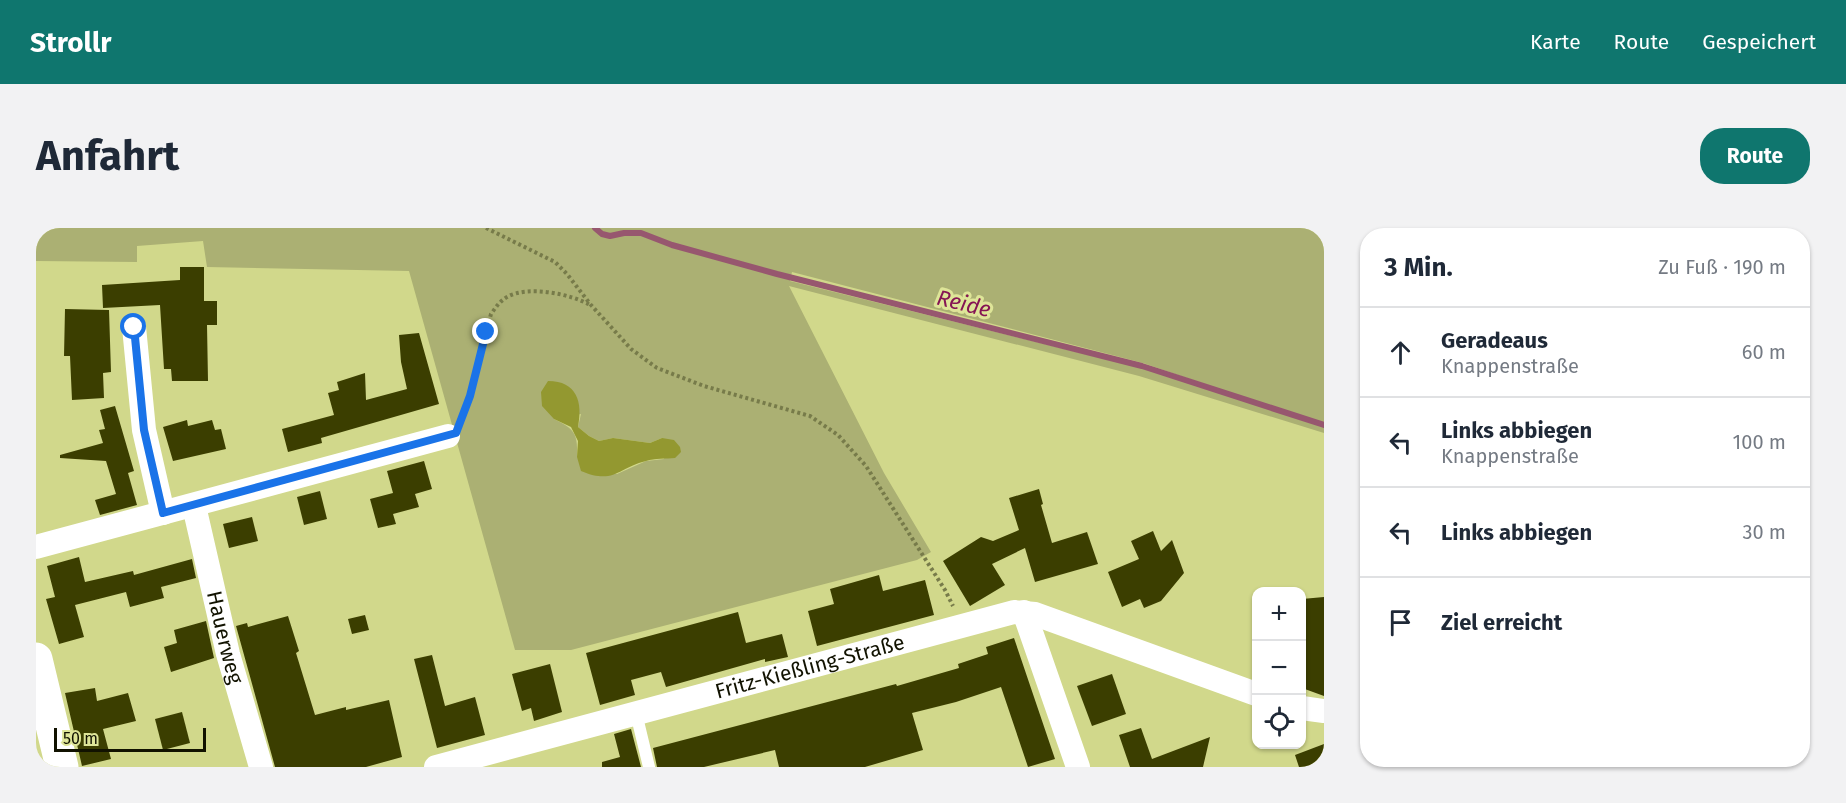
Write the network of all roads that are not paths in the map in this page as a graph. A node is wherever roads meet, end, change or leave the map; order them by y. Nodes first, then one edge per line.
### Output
1 (134, 327) dead end
2 (448, 436) road end
3 (194, 506) junction
4 (163, 513) junction
5 (36, 547) edge
6 (1024, 612) junction
7 (36, 659) edge
8 (1252, 692) edge
9 (1306, 709) edge
10 (1324, 711) edge
11 (636, 713) junction
12 (62, 767) edge
13 (261, 767) edge
14 (436, 767) edge
15 (649, 767) edge
16 (1078, 767) edge

1 - 4 street
2 - 3 street
3 - 4 street
3 - 13 street, Hauerweg
4 - 5 street
6 - 8 street
6 - 11 street, Fritz-Kießling-Straße
6 - 16 street
7 - 12 main road
9 - 10 street
11 - 14 street, Fritz-Kießling-Straße
11 - 15 lane

